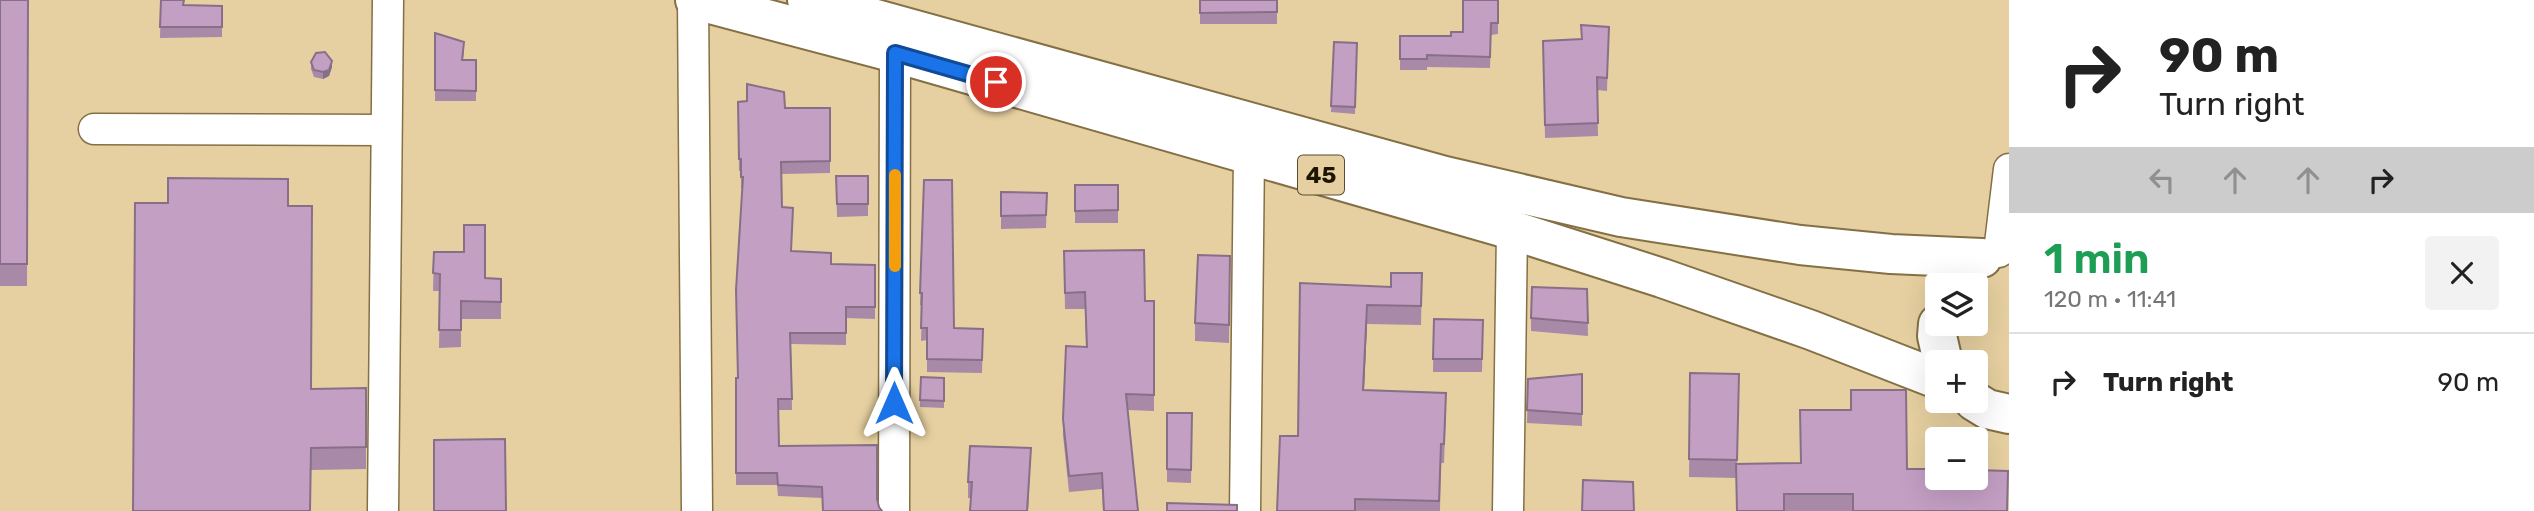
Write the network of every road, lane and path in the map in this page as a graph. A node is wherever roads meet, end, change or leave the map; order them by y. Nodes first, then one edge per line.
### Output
1 (388, 0) edge
2 (694, 0) edge
3 (807, 0) edge
4 (895, 53) junction
5 (94, 129) dead end
6 (386, 130) junction
7 (1250, 153) junction
8 (2009, 169) edge
9 (1512, 230) junction
10 (1996, 254) edge
11 (1962, 273) edge
12 (1925, 374) edge
13 (1988, 408) edge
14 (2009, 414) edge
15 (383, 511) edge
16 (697, 511) edge
17 (894, 511) edge
18 (1245, 511) edge
19 (1508, 511) edge

1 - 6 street
2 - 4 highway, 45
2 - 16 street
3 - 10 highway, 45
4 - 7 highway, 45
4 - 17 street
5 - 6 street
6 - 15 street
7 - 9 highway, 45
7 - 18 street
8 - 10 street
9 - 12 highway, 45
9 - 19 street
10 - 11 highway
13 - 14 highway

